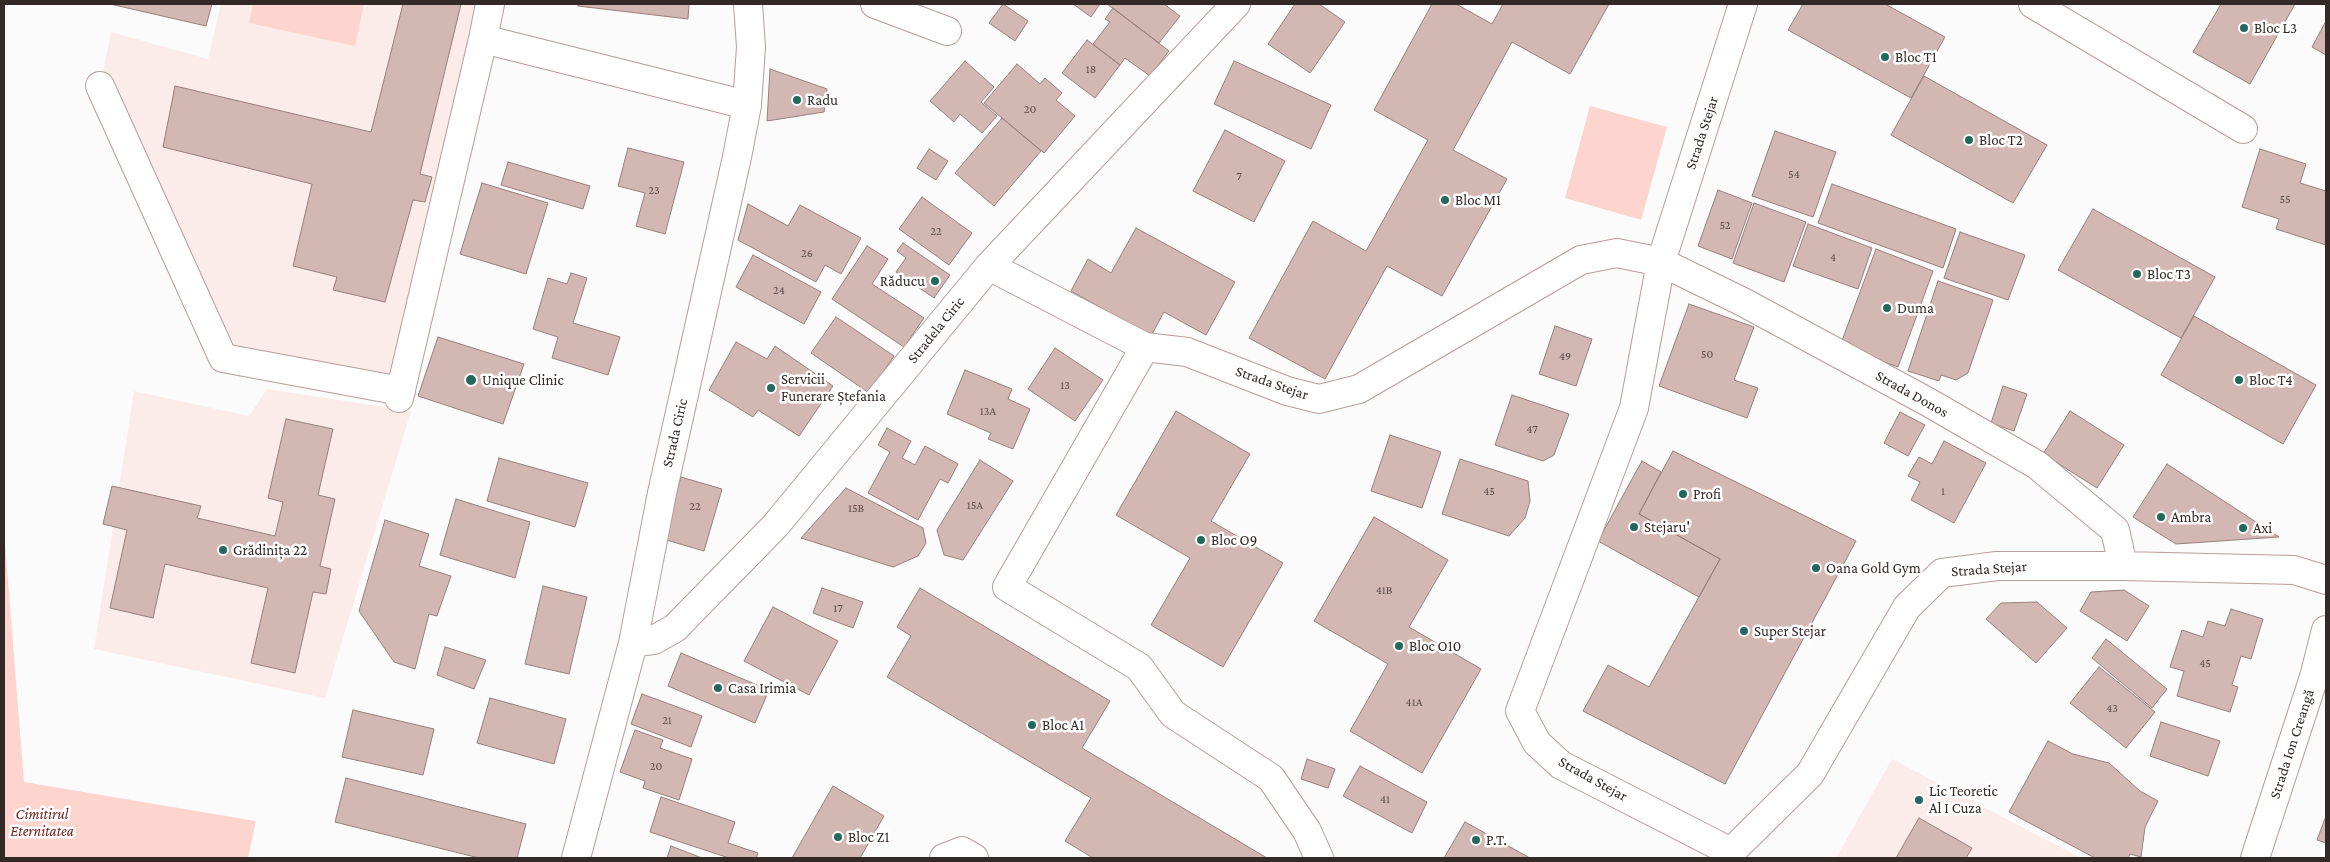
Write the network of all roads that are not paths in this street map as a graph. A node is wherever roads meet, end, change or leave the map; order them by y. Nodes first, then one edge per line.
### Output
1 (490, 4) edge
2 (748, 4) edge
3 (875, 4) edge
4 (1236, 4) edge
5 (1743, 4) edge
6 (2033, 4) edge
7 (947, 31) dead end
8 (483, 39) junction
9 (100, 86) dead end
10 (747, 106) junction
11 (2243, 129) dead end
12 (1661, 262) junction
13 (989, 266) junction
14 (1146, 347) junction
15 (2123, 566) junction
16 (2326, 580) edge
17 (2326, 630) edge
18 (633, 643) junction
19 (1730, 855) edge
20 (576, 858) edge
21 (944, 858) edge
22 (974, 858) edge
23 (1319, 858) edge
24 (2255, 858) edge

1 - 8 street
2 - 10 street, Strada Ciric
3 - 7 street
4 - 13 street, Stradela Ciric
5 - 12 street, Strada Stejar
6 - 11 street
8 - 9 street
8 - 10 street
10 - 18 street, Strada Ciric
12 - 14 street, Strada Stejar
12 - 15 street, Strada Donos
12 - 19 street, Strada Stejar
13 - 14 street, Strada Stejar
13 - 18 street, Stradela Ciric
14 - 23 street
15 - 16 street, Strada Stejar
15 - 19 street, Strada Stejar
17 - 24 street, Strada Ion Creangă
18 - 20 street, Strada Ciric
21 - 22 street

